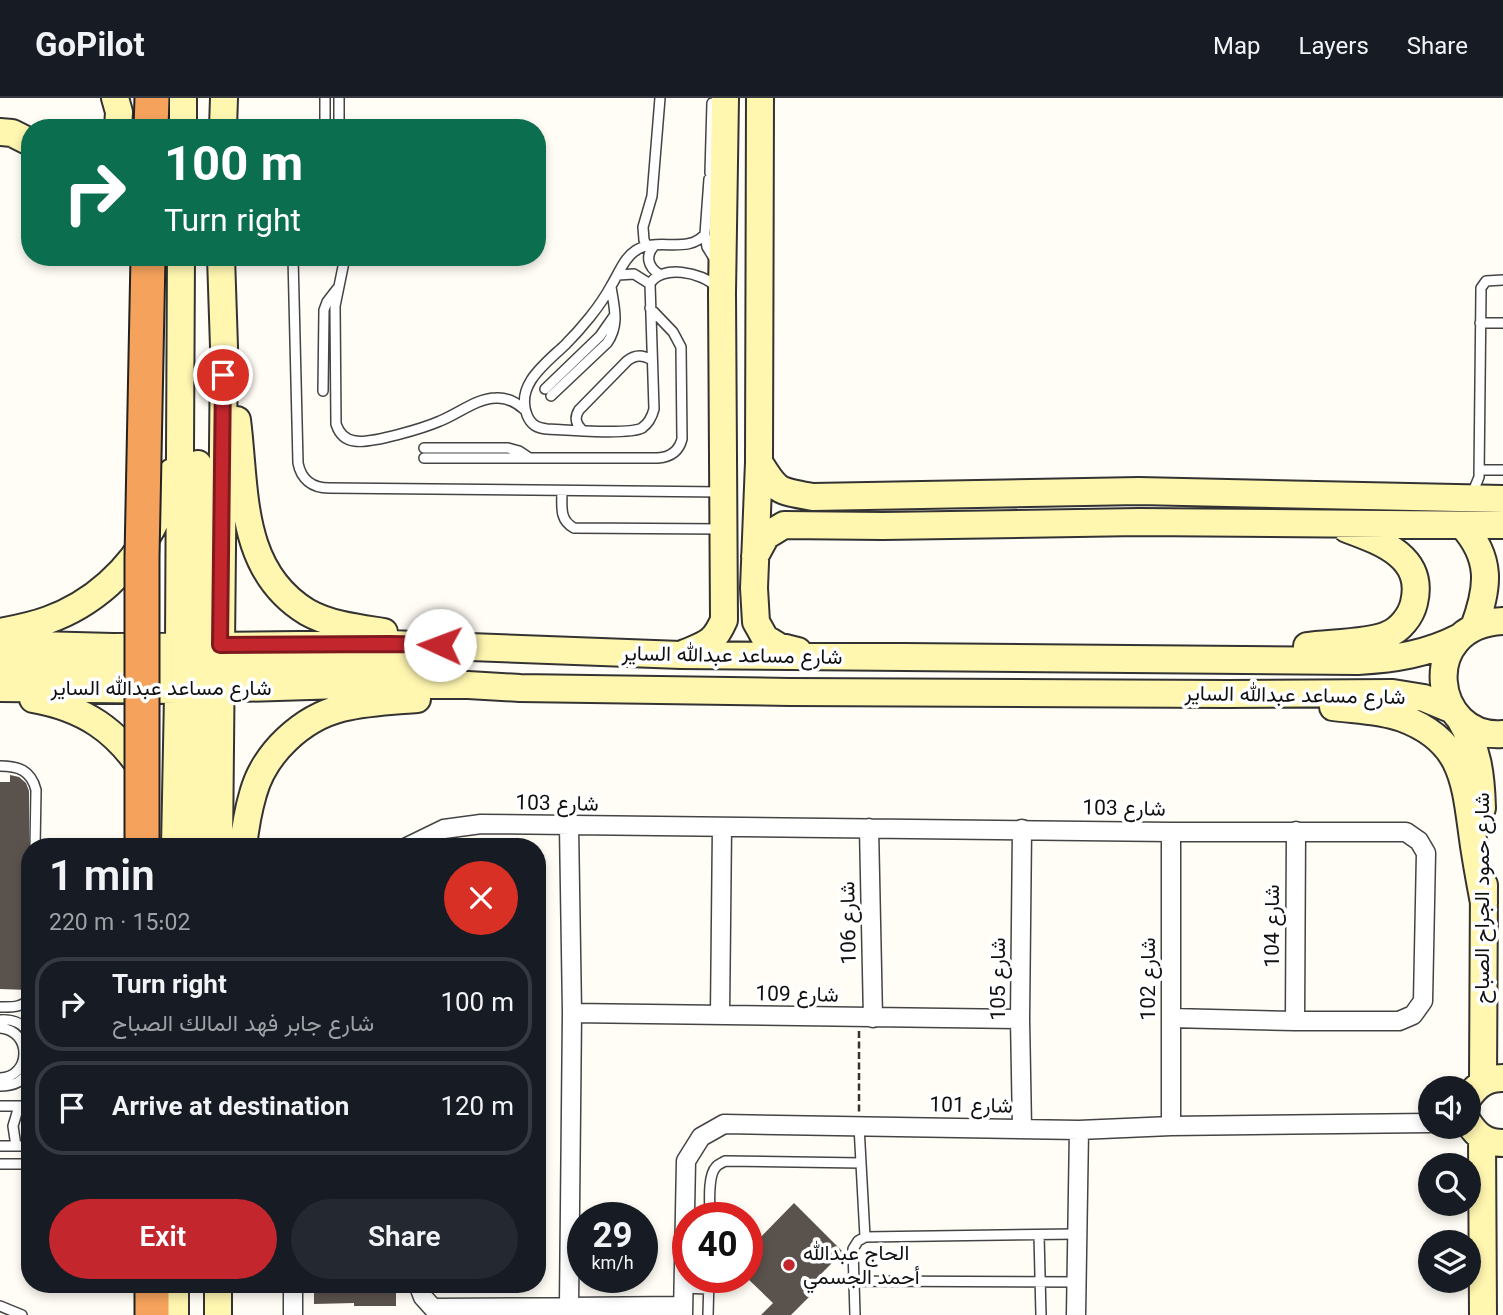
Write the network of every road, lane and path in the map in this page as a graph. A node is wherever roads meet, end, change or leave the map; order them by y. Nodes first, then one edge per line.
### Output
1 (115, 98) edge
2 (152, 98) edge
3 (183, 98) edge
4 (224, 98) edge
5 (325, 98) edge
6 (339, 98) edge
7 (660, 98) edge
8 (712, 98) edge
9 (725, 98) edge
10 (760, 98) edge
11 (119, 119) edge
12 (151, 119) edge
13 (183, 119) edge
14 (223, 119) edge
15 (325, 119) edge
16 (339, 119) edge
17 (0, 132) edge
18 (21, 138) edge
19 (717, 165) junction
20 (705, 234) junction
21 (650, 246) junction
22 (148, 266) edge
23 (181, 266) edge
24 (221, 266) edge
25 (293, 266) edge
26 (343, 266) edge
27 (722, 267) junction
28 (659, 274) junction
29 (618, 275) junction
30 (1503, 280) edge
31 (650, 284) junction
32 (611, 287) junction
33 (338, 288) junction
34 (722, 293) junction
35 (650, 308) junction
36 (181, 320) junction
37 (1480, 323) junction
38 (1503, 323) edge
39 (224, 347) junction
40 (652, 360) junction
41 (323, 391) dead end
42 (548, 393) dead end
43 (525, 410) junction
44 (582, 430) junction
45 (180, 443) junction
46 (424, 453) dead end
47 (759, 461) junction
48 (1479, 470) junction
49 (1503, 470) edge
50 (562, 491) junction
51 (1139, 491) junction
52 (723, 492) junction
53 (1468, 498) junction
54 (1503, 499) edge
55 (1139, 522) junction
56 (1310, 523) junction
57 (1462, 525) junction
58 (1503, 525) edge
59 (723, 529) junction
60 (755, 556) junction
61 (724, 587) junction
62 (754, 588) junction
63 (1503, 621) edge
64 (0, 632) edge
65 (1467, 632) junction
66 (0, 644) edge
67 (440, 645) junction
68 (527, 650) junction
69 (681, 655) junction
70 (820, 657) junction
71 (1260, 660) junction
72 (0, 667) edge
73 (199, 668) junction
74 (520, 688) junction
75 (0, 690) edge
76 (1227, 694) junction
77 (1457, 715) junction
78 (1503, 734) edge
79 (0, 766) edge
80 (569, 826) junction
81 (722, 827) junction
82 (869, 828) junction
83 (1022, 829) junction
84 (1296, 831) junction
85 (1171, 832) junction
86 (35, 838) edge
87 (142, 838) edge
88 (163, 838) edge
89 (176, 838) edge
90 (199, 838) edge
91 (218, 838) edge
92 (245, 838) edge
93 (428, 838) edge
94 (1491, 885) edge
95 (21, 1005) edge
96 (0, 1007) edge
97 (572, 1013) junction
98 (720, 1014) junction
99 (866, 1018) junction
100 (1171, 1018) junction
101 (1020, 1019) junction
102 (0, 1020) edge
103 (1294, 1021) junction
104 (21, 1024) edge
105 (0, 1028) edge
106 (21, 1039) edge
107 (21, 1064) edge
108 (0, 1078) edge
109 (21, 1081) edge
110 (0, 1086) edge
111 (1485, 1086) edge
112 (0, 1106) edge
113 (19, 1106) joint
114 (1418, 1122) edge
115 (859, 1126) junction
116 (1171, 1126) junction
117 (1022, 1128) junction
118 (1079, 1130) junction
119 (1478, 1139) edge
120 (0, 1146) edge
121 (16, 1146) junction
122 (21, 1146) edge
123 (861, 1163) junction
124 (0, 1164) edge
125 (21, 1164) edge
126 (685, 1202) edge
127 (710, 1202) edge
128 (1077, 1234) junction
129 (1039, 1235) junction
130 (865, 1237) junction
131 (1493, 1273) edge
132 (854, 1281) junction
133 (1077, 1282) junction
134 (1040, 1283) junction
135 (152, 1293) edge
136 (175, 1293) edge
137 (218, 1293) edge
138 (293, 1293) edge
139 (421, 1293) edge
140 (683, 1293) edge
141 (708, 1293) edge
142 (0, 1306) edge
143 (569, 1306) junction
144 (683, 1311) edge
145 (22, 1315) edge
146 (152, 1315) edge
147 (175, 1315) edge
148 (218, 1315) edge
149 (293, 1315) edge
150 (708, 1315) edge
151 (855, 1315) edge
152 (1041, 1315) edge
153 (1076, 1315) edge
154 (1483, 1315) edge

1 - 11 street
2 - 12 highway
3 - 13 street
4 - 14 street
5 - 15 lane
6 - 16 lane
7 - 21 lane
8 - 19 lane
9 - 19 street
10 - 47 street
17 - 18 street
19 - 20 lane
19 - 27 street
20 - 21 lane
20 - 27 lane
21 - 28 lane
21 - 29 lane
22 - 87 highway, bridge
23 - 36 street
24 - 39 street
25 - 50 lane
26 - 33 lane
27 - 34 street
28 - 31 lane
28 - 34 lane
29 - 31 lane
29 - 32 lane
30 - 37 lane
31 - 35 lane
32 - 42 lane
32 - 43 lane
33 - 41 lane
33 - 43 lane
34 - 52 street
35 - 40 lane
35 - 46 lane
36 - 45 street
36 - 73 street
37 - 38 lane
37 - 48 lane
39 - 67 street
39 - 73 street
40 - 44 lane
40 - 44 lane
43 - 44 lane
45 - 64 street
45 - 73 street
47 - 51 street
47 - 60 street
48 - 49 lane
48 - 53 lane
50 - 52 lane
50 - 59 lane
51 - 53 street
51 - 55 street
52 - 59 street
53 - 54 street
55 - 56 street
55 - 60 street
56 - 57 street
56 - 71 street
57 - 58 street
57 - 65 street
59 - 61 street
60 - 62 street
61 - 62 street
61 - 69 street
62 - 70 street
63 - 65 street, شارع مساعد عبدالله الساير
65 - 71 street, شارع مساعد عبدالله الساير
65 - 77 street, شارع حمود الجراح الصباح
66 - 73 street, شارع مساعد عبدالله الساير
67 - 68 street, شارع مساعد عبدالله الساير
67 - 73 street, شارع مساعد عبدالله الساير
68 - 69 street, شارع مساعد عبدالله الساير
68 - 73 street
69 - 70 street, شارع مساعد عبدالله الساير
70 - 71 street, شارع مساعد عبدالله الساير
72 - 73 street
73 - 74 street, شارع مساعد عبدالله الساير
73 - 75 street, شارع مساعد عبدالله الساير
73 - 89 street
73 - 90 street
73 - 91 street
74 - 76 street, شارع مساعد عبدالله الساير
74 - 92 street
75 - 88 street
76 - 77 street, شارع مساعد عبدالله الساير
76 - 94 street
77 - 78 street, شارع مساعد عبدالله الساير
77 - 94 street, شارع حمود الجراح الصباح
79 - 86 lane
80 - 81 street, شارع 103
80 - 93 street, شارع 103
80 - 97 street
81 - 82 street, شارع 103
81 - 98 street
82 - 83 street, شارع 103
82 - 99 street, شارع 106
83 - 85 street, شارع 103
83 - 101 street, شارع 105
84 - 85 street, شارع 103
84 - 103 street, شارع 104
84 - 103 street, شارع 103
85 - 100 street, شارع 102
94 - 111 street, شارع حمود الجراح الصباح
95 - 96 lane
97 - 98 street, شارع 109
97 - 143 street
98 - 99 street, شارع 109
99 - 101 street, شارع 109
99 - 115 path
100 - 103 street, شارع 103
100 - 116 street, شارع 102
101 - 117 street, شارع 105
102 - 104 lane
105 - 106 lane
107 - 108 lane
109 - 110 lane
112 - 113 lane
113 - 121 lane
114 - 116 street, شارع 101
115 - 117 street, شارع 101
115 - 123 lane
115 - 126 street, شارع 101
116 - 118 street, شارع 101
117 - 118 street, شارع 101
118 - 128 street
119 - 131 street
120 - 121 lane
121 - 122 lane
123 - 127 lane
123 - 130 lane
124 - 125 lane
128 - 129 lane
128 - 133 street
129 - 130 lane
129 - 134 lane
130 - 132 lane
131 - 154 street
132 - 134 lane
132 - 151 lane
133 - 134 lane
133 - 153 street
134 - 152 lane
135 - 146 highway
136 - 147 street
137 - 148 street
138 - 149 street
139 - 143 street
140 - 144 street, شارع 101
141 - 150 lane
142 - 145 lane
143 - 144 street

